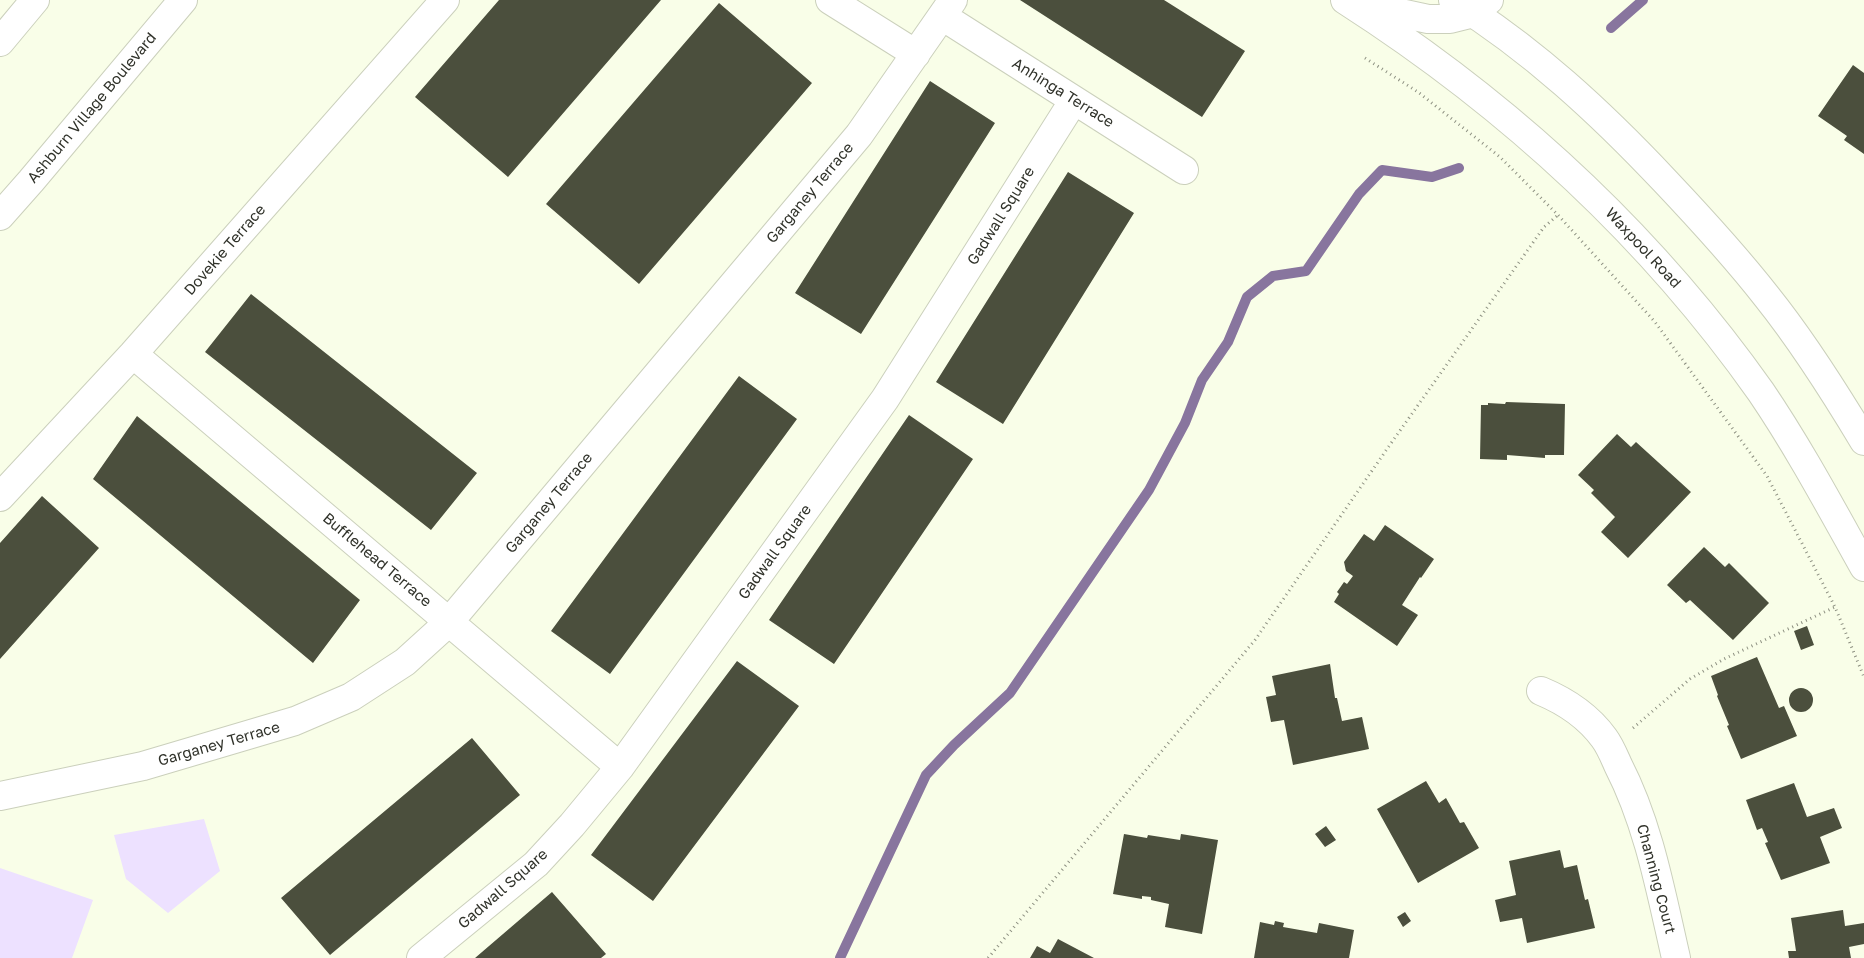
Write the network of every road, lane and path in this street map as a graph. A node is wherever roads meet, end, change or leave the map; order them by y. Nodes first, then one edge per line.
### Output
1 (35, 0) edge
2 (184, 0) edge
3 (445, 0) edge
4 (830, 0) edge
5 (1345, 0) edge
6 (1472, 4) edge
7 (948, 8) edge
8 (0, 42) edge
9 (916, 54) junction
10 (1365, 58) dead end
11 (1074, 100) junction
12 (1184, 170) dead end
13 (1558, 215) junction
14 (0, 216) edge
15 (133, 354) junction
16 (1864, 441) edge
17 (0, 496) edge
18 (1864, 567) edge
19 (1835, 607) junction
20 (449, 622) junction
21 (1864, 677) edge
22 (1541, 691) dead end
23 (1609, 748) junction
24 (620, 766) junction
25 (0, 796) edge
26 (421, 958) edge
27 (988, 958) edge
28 (1676, 958) edge

1 - 8 street
2 - 14 street, Ashburn Village Boulevard
3 - 15 street, Dovekie Terrace
4 - 9 street
5 - 6 street
5 - 18 street, Waxpool Road
6 - 16 street
7 - 9 street, Garganey Terrace
7 - 11 street, Anhinga Terrace
9 - 20 street, Garganey Terrace
10 - 13 path
11 - 12 street, Anhinga Terrace
11 - 24 street, Gadwall Square
13 - 19 path
13 - 27 path
15 - 17 street, Dovekie Terrace
15 - 20 street, Bufflehead Terrace
19 - 21 path
19 - 23 path
20 - 24 street, Bufflehead Terrace
20 - 25 street, Garganey Terrace
22 - 23 street, Channing Court
23 - 28 street, Channing Court
24 - 26 street, Gadwall Square

